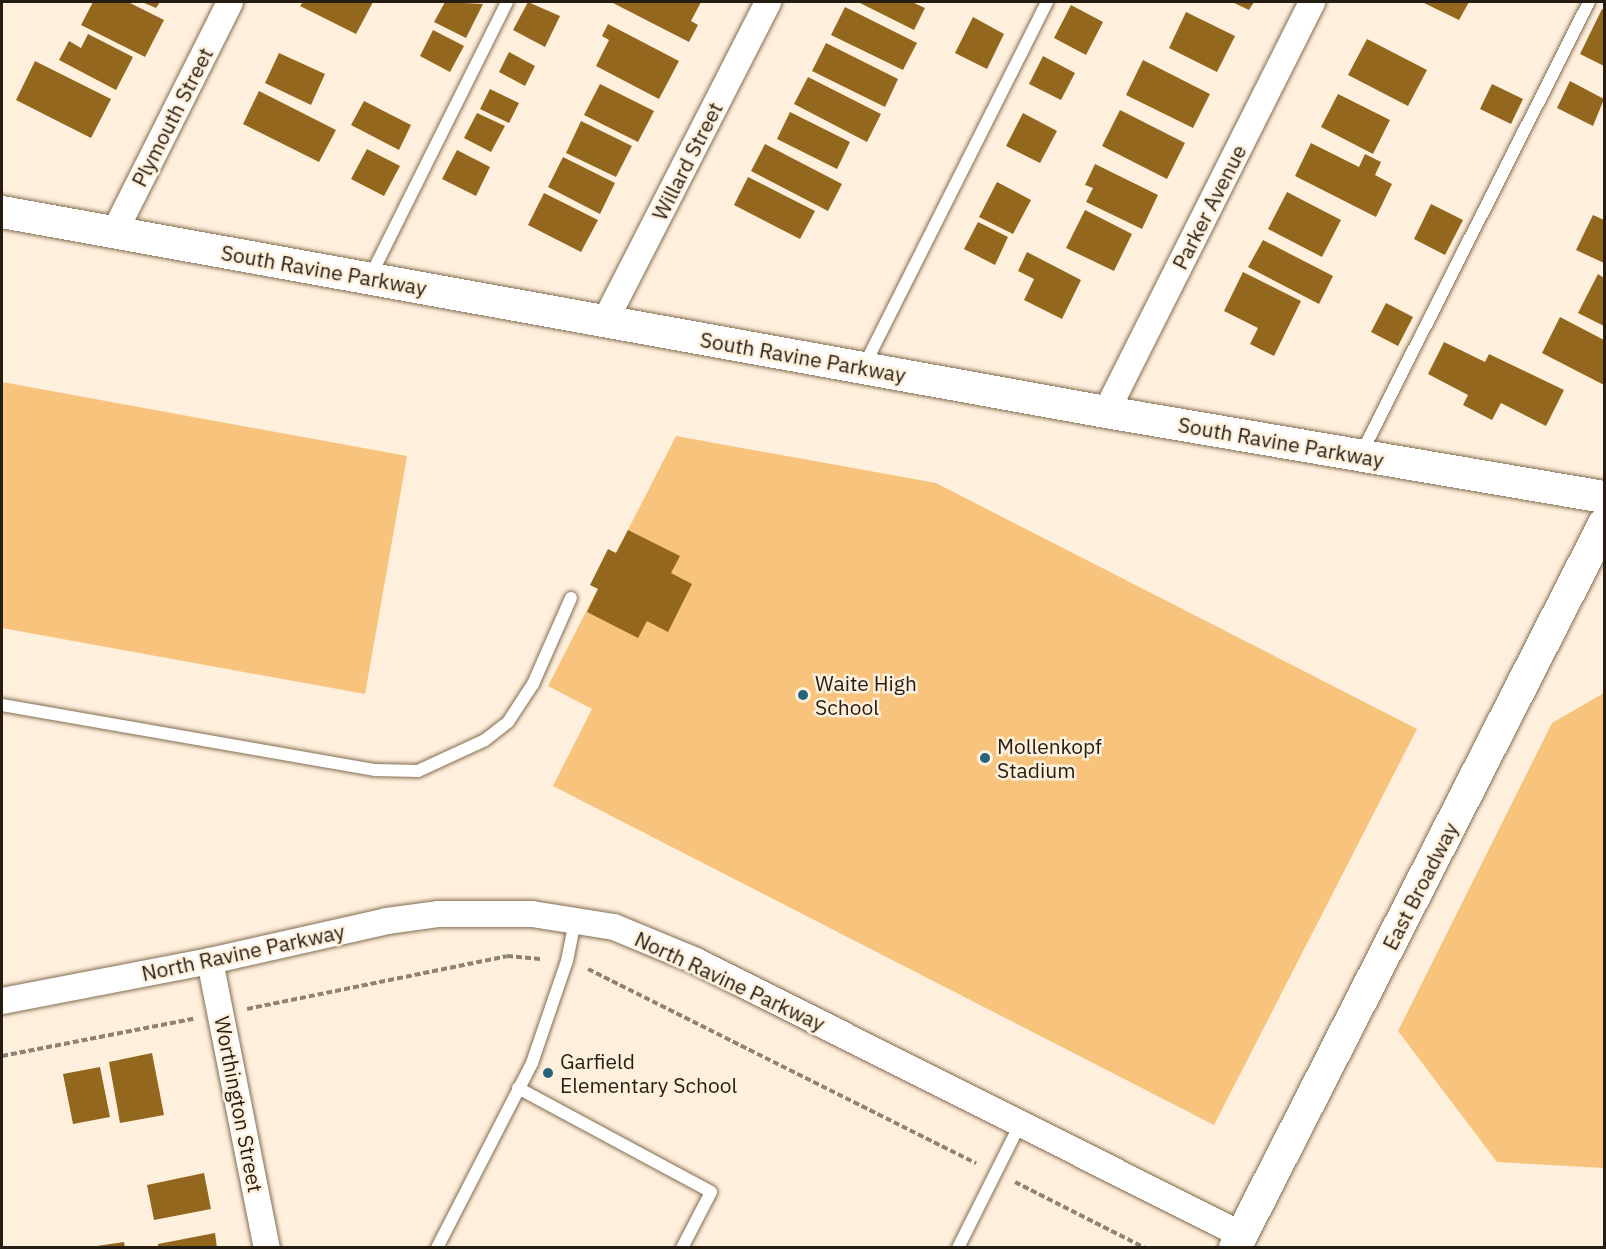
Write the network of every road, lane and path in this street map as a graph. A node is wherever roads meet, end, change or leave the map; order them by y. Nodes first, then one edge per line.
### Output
1 (230, 2) edge
2 (507, 2) edge
3 (768, 2) edge
4 (1047, 2) edge
5 (1312, 2) edge
6 (1589, 2) edge
7 (2, 212) edge
8 (114, 233) junction
9 (369, 278) junction
10 (605, 321) junction
11 (863, 368) junction
12 (1106, 412) junction
13 (1360, 456) junction
14 (1605, 497) edge
15 (1605, 524) edge
16 (570, 598) dead end
17 (2, 705) edge
18 (575, 921) junction
19 (210, 961) junction
20 (567, 961) junction
21 (2, 1001) edge
22 (220, 1013) junction
23 (2, 1056) edge
24 (518, 1089) junction
25 (1020, 1124) junction
26 (996, 1173) junction
27 (1238, 1241) edge
28 (267, 1248) edge
29 (437, 1248) edge
30 (682, 1248) edge
31 (958, 1248) edge
32 (1145, 1248) edge

1 - 8 street, Plymouth Street
2 - 9 lane
3 - 10 street, Willard Street
4 - 11 lane
5 - 12 street, Parker Avenue
6 - 13 lane
7 - 8 street, South Ravine Parkway
8 - 9 street, South Ravine Parkway
9 - 10 street, South Ravine Parkway
10 - 11 street, South Ravine Parkway
11 - 12 street, South Ravine Parkway
12 - 13 street, South Ravine Parkway
13 - 14 street, South Ravine Parkway
15 - 27 street, East Broadway
16 - 17 lane
18 - 19 street, North Ravine Parkway
18 - 20 lane
18 - 25 street, North Ravine Parkway
19 - 21 street, North Ravine Parkway
19 - 22 street, Worthington Street
20 - 22 path
20 - 24 lane
20 - 26 path
22 - 23 path
22 - 28 street, Worthington Street
24 - 29 lane
24 - 30 lane
25 - 26 lane
25 - 27 street, North Ravine Parkway
26 - 31 lane
26 - 32 path

